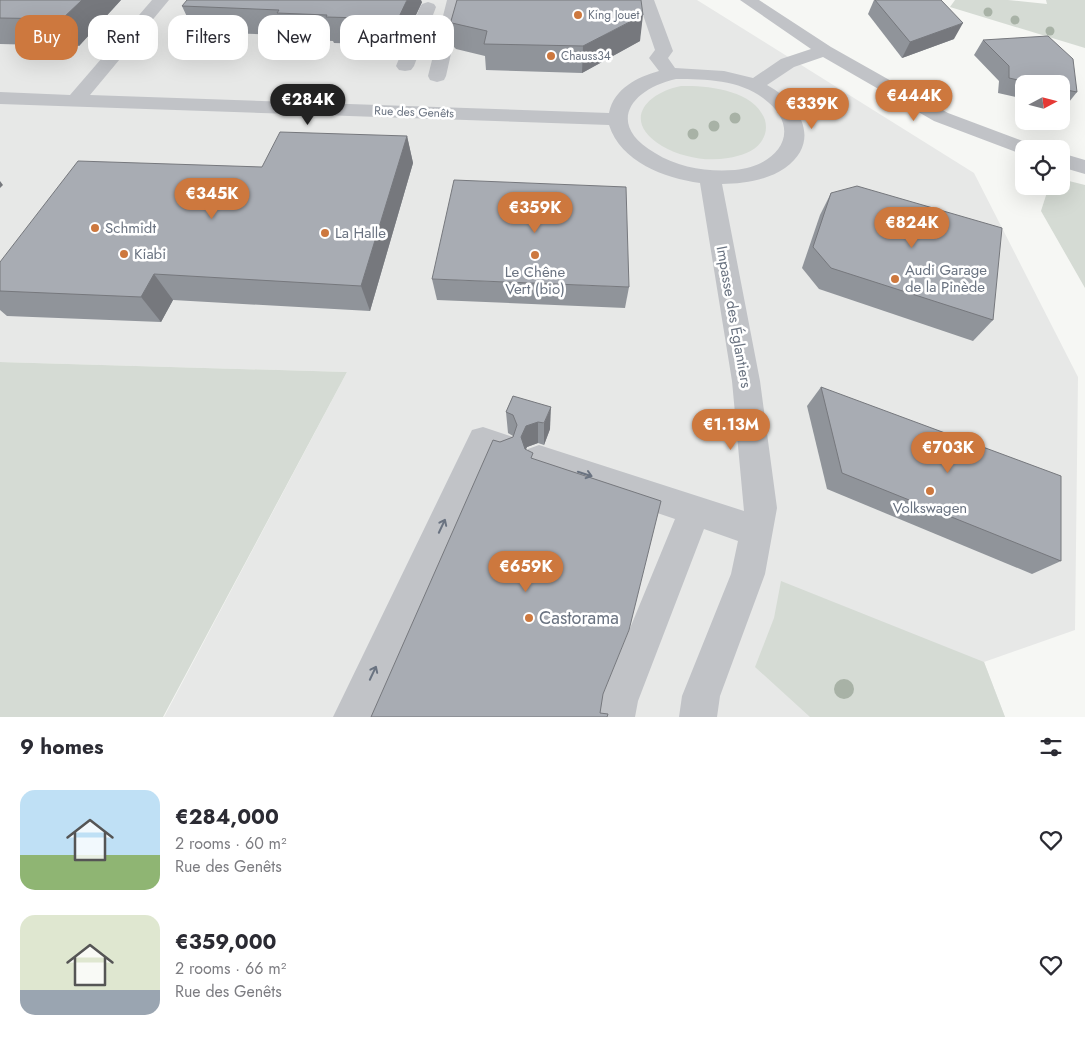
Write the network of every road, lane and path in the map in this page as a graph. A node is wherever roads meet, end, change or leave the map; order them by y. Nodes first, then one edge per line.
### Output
1 (162, 0) edge
2 (455, 0) edge
3 (646, 0) edge
4 (748, 0) edge
5 (785, 2) dead end
6 (428, 8) dead end
7 (769, 13) junction
8 (825, 51) junction
9 (405, 66) dead end
10 (671, 74) junction
11 (437, 76) dead end
12 (755, 86) junction
13 (0, 98) edge
14 (75, 101) junction
15 (618, 120) junction
16 (1015, 146) edge
17 (1070, 163) edge
18 (1085, 167) edge
19 (710, 178) junction
20 (502, 447) edge
21 (539, 459) edge
22 (695, 510) junction
23 (757, 531) junction
24 (352, 717) edge
25 (616, 717) edge
26 (698, 717) edge

1 - 14 street
2 - 11 street
3 - 10 street
4 - 7 street
5 - 7 street
6 - 9 street
7 - 8 street
8 - 12 street
8 - 16 street
10 - 12 street
10 - 15 street
12 - 19 street
13 - 14 street, Rue des Genêts
14 - 15 street, Rue des Genêts
15 - 19 street
17 - 18 street
19 - 23 street, Impasse des Églantiers
24 -> 20 street
21 -> 22 street
22 - 23 street
22 - 25 street
23 - 26 street, Impasse des Églantiers

